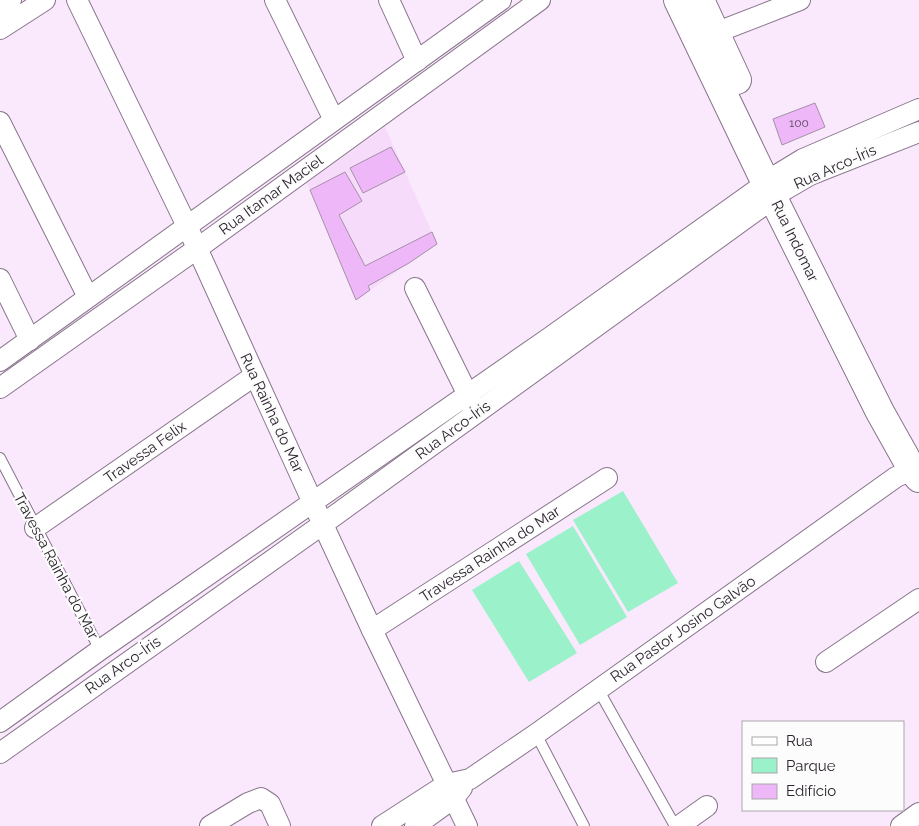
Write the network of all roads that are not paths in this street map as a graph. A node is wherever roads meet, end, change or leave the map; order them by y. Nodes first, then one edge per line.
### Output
1 (11, 0) edge
2 (45, 0) edge
3 (77, 0) edge
4 (275, 0) edge
5 (389, 0) edge
6 (501, 0) edge
7 (540, 0) edge
8 (678, 0) edge
9 (700, 0) edge
10 (800, 0) edge
11 (0, 6) edge
12 (0, 28) edge
13 (706, 37) junction
14 (417, 61) junction
15 (919, 109) edge
16 (334, 120) junction
17 (0, 122) edge
18 (919, 132) edge
19 (776, 186) junction
20 (187, 226) junction
21 (198, 248) junction
22 (0, 279) edge
23 (415, 288) dead end
24 (88, 297) junction
25 (611, 306) junction
26 (30, 340) junction
27 (0, 361) edge
28 (254, 376) junction
29 (0, 388) edge
30 (468, 395) junction
31 (474, 414) junction
32 (0, 458) edge
33 (913, 462) edge
34 (607, 478) dead end
35 (313, 503) junction
36 (323, 524) junction
37 (35, 528) junction
38 (919, 599) edge
39 (372, 630) junction
40 (100, 650) junction
41 (826, 662) dead end
42 (114, 672) junction
43 (598, 689) junction
44 (0, 722) edge
45 (536, 734) junction
46 (0, 752) edge
47 (451, 791) junction
48 (707, 806) dead end
49 (919, 813) edge
50 (210, 826) edge
51 (280, 826) edge
52 (382, 826) edge
53 (415, 826) edge
54 (467, 826) edge
55 (584, 826) edge
56 (675, 826) edge
57 (679, 826) edge
58 (901, 826) edge

1 - 11 street
2 - 12 street
3 - 20 street, Rua Rainha do Mar
4 - 16 street
5 - 14 street
6 - 14 street, Rua Itamar Maciel
7 - 21 street, Rua Itamar Maciel
8 - 13 street, Rua Indomar
9 - 13 street, Rua Indomar
10 - 13 street
13 - 19 street, Rua Indomar
14 - 16 street, Rua Itamar Maciel
15 - 19 street, Rua Arco-Íris
16 - 20 street, Rua Itamar Maciel
17 - 24 street
18 - 19 street, Rua Arco-Íris
19 - 25 street, Rua Arco-Íris
19 - 33 street, Rua Indomar
20 - 21 street, Rua Rainha do Mar
20 - 24 street, Rua Itamar Maciel
21 - 28 street, Rua Rainha do Mar
21 - 29 street, Rua Itamar Maciel
22 - 26 street
23 - 30 street
24 - 26 street, Rua Itamar Maciel
25 - 30 street, Rua Arco-Íris
25 - 31 street, Rua Arco-Íris
26 - 27 street, Rua Itamar Maciel
28 - 35 street, Rua Rainha do Mar
28 - 37 street, Travessa Felix
30 - 31 street
30 - 35 street, Rua Arco-Íris
31 - 36 street, Rua Arco-Íris
32 - 37 lane, Travessa Rainha do Mar
33 - 43 street, Rua Pastor Josino Galvão
34 - 39 street, Travessa Rainha do Mar
35 - 36 street, Rua Rainha do Mar
35 - 40 street, Rua Arco-Íris
36 - 39 street, Rua Rainha do Mar
36 - 42 street, Rua Arco-Íris
37 - 40 lane, Travessa Rainha do Mar
38 - 41 street
39 - 47 street, Rua Rainha do Mar
40 - 42 street, Travessa Rainha do Mar
40 - 44 street, Rua Arco-Íris
42 - 46 street, Rua Arco-Íris
43 - 45 street, Rua Pastor Josino Galvão
43 - 56 lane
45 - 47 street, Rua Pastor Josino Galvão
45 - 55 lane
47 - 52 street, Rua Pastor Josino Galvão
47 - 53 street, Rua Pastor Josino Galvão
47 - 54 street, Rua Rainha do Mar
48 - 57 street
49 - 58 street
50 - 51 street

